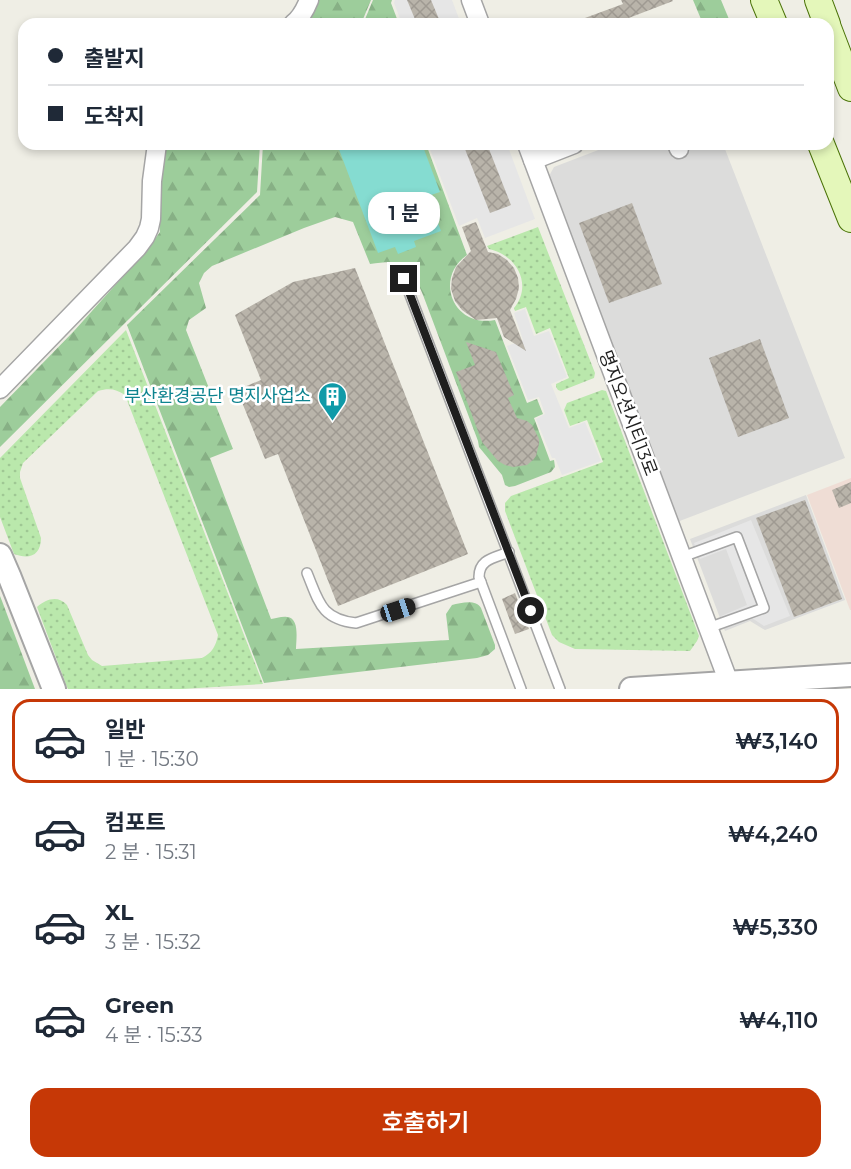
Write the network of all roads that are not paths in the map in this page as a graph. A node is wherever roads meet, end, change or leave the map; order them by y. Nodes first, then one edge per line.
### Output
1 (309, 0) edge
2 (471, 0) edge
3 (764, 0) edge
4 (818, 0) edge
5 (299, 18) edge
6 (478, 18) edge
7 (772, 18) edge
8 (826, 18) edge
9 (834, 37) edge
10 (851, 88) edge
11 (156, 150) edge
12 (823, 150) edge
13 (530, 152) edge
14 (851, 219) edge
15 (404, 279) dead end
16 (0, 389) edge
17 (509, 552) junction
18 (0, 555) edge
19 (682, 557) junction
20 (307, 573) dead end
21 (481, 582) junction
22 (708, 628) junction
23 (851, 675) edge
24 (729, 683) junction
25 (54, 689) edge
26 (521, 689) edge
27 (560, 689) edge
28 (631, 689) edge

1 - 5 street
2 - 6 street
3 - 7 main road
4 - 8 main road
9 - 10 main road
11 - 16 street
12 - 14 main road
13 - 19 street, 명지오션시티13로
15 - 17 lane
17 - 21 lane
17 - 27 lane
18 - 25 street
19 - 22 street, 명지오션시티13로
19 - 22 lane
20 - 21 lane
21 - 26 lane
22 - 24 street, 명지오션시티13로
23 - 24 street
24 - 28 street

